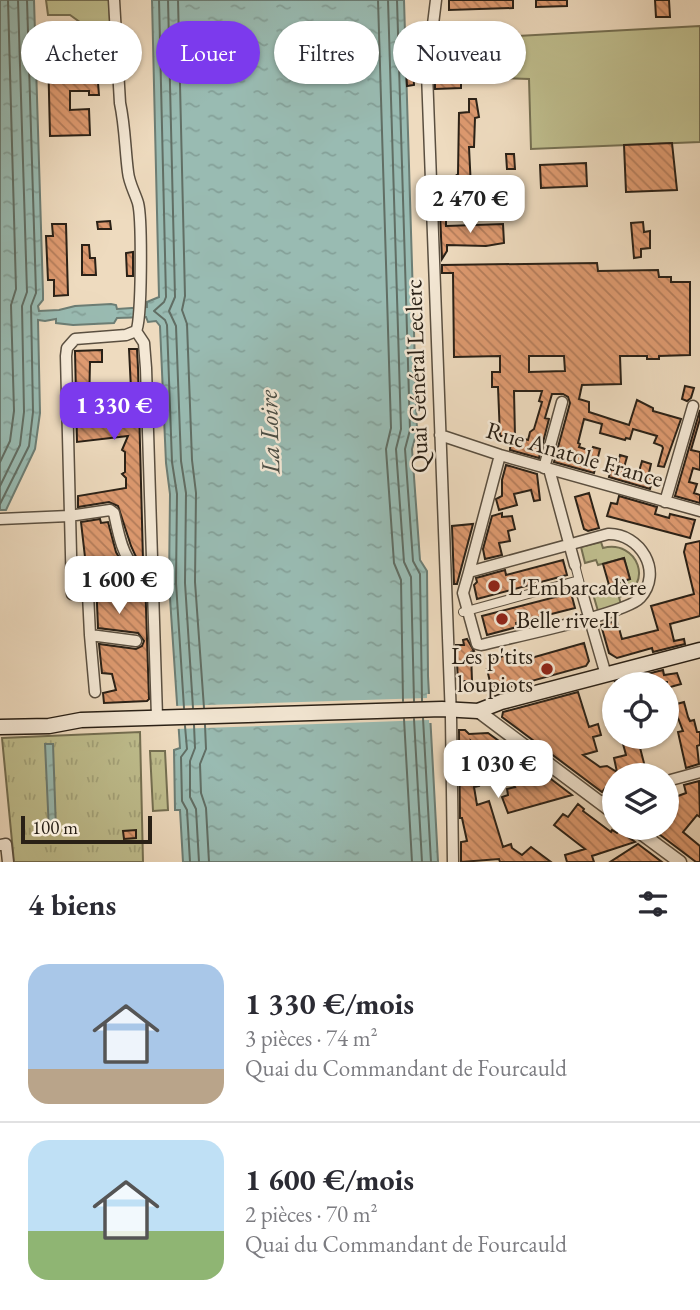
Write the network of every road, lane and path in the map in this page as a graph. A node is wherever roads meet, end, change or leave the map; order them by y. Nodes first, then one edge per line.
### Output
1 (114, 0) edge
2 (436, 0) edge
3 (136, 331) junction
4 (562, 402) dead end
5 (693, 406) dead end
6 (440, 435) junction
7 (500, 455) junction
8 (547, 468) junction
9 (665, 502) junction
10 (700, 511) edge
11 (69, 516) junction
12 (0, 519) edge
13 (570, 544) junction
14 (575, 565) joint
15 (152, 567) junction
16 (469, 572) junction
17 (579, 580) junction
18 (583, 596) joint
19 (465, 611) junction
20 (589, 618) junction
21 (90, 635) junction
22 (136, 641) dead end
23 (700, 650) edge
24 (605, 672) edge
25 (620, 672) edge
26 (602, 677) edge
27 (96, 692) dead end
28 (494, 705) junction
29 (446, 709) junction
30 (478, 711) junction
31 (157, 717) junction
32 (5, 722) edge
33 (493, 723) junction
34 (700, 772) edge
35 (679, 778) edge
36 (600, 802) edge
37 (650, 840) edge
38 (3, 845) edge
39 (8, 862) edge
40 (453, 862) edge
41 (680, 862) edge

1 - 3 street
2 - 6 street, Quai Général Leclerc
3 - 11 street
3 - 15 street
4 - 8 street
5 - 9 street
6 - 7 street, Rue Anatole France
6 - 29 street, Quai Général Leclerc
7 - 8 street, Rue Anatole France
7 - 16 street
8 - 9 street, Rue Anatole France
8 - 13 street
9 - 10 street, Rue Anatole France
11 - 12 street
11 - 15 street
11 - 21 street
13 - 14 street
13 - 16 street
13 - 20 street
14 - 17 street
15 - 31 street
16 - 19 street
17 - 18 street
17 - 19 street
18 - 20 street
19 - 20 street
20 - 24 street
21 - 22 street
21 - 27 street
23 - 25 main road
26 - 28 main road
28 - 30 main road
28 - 33 street
29 - 30 main road
29 - 31 main road
29 - 40 street, Quai Général Leclerc
30 - 33 street
31 - 32 main road
33 - 36 street
34 - 35 street
37 - 41 street
38 - 39 street

